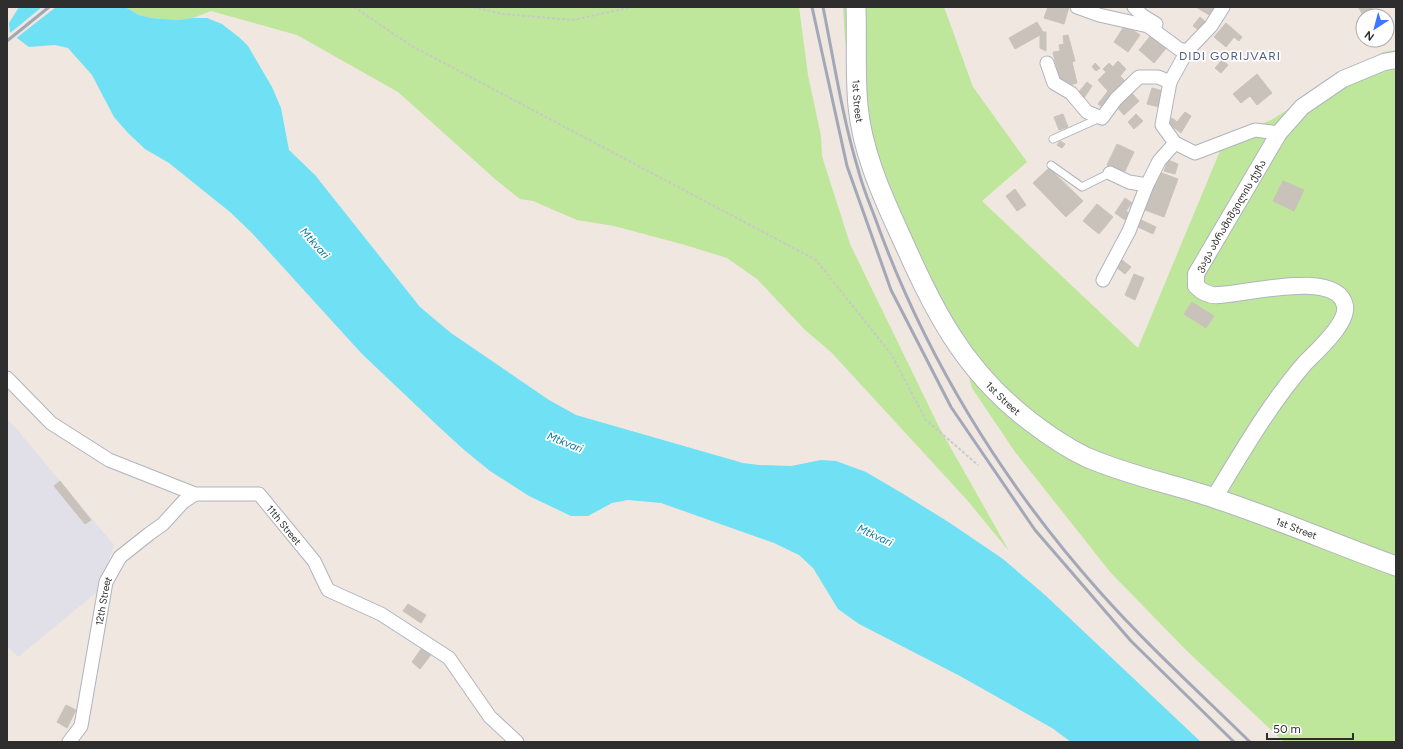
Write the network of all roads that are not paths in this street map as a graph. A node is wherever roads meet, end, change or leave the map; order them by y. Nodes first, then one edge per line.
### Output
1 (856, 7) edge
2 (1077, 7) edge
3 (1134, 7) edge
4 (1223, 7) edge
5 (1183, 50) junction
6 (1396, 60) edge
7 (1047, 63) dead end
8 (1170, 82) junction
9 (1102, 118) junction
10 (1278, 133) junction
11 (1053, 139) dead end
12 (1175, 143) junction
13 (1051, 165) dead end
14 (1110, 173) joint
15 (1147, 185) junction
16 (1103, 280) dead end
17 (7, 378) edge
18 (195, 494) junction
19 (1214, 498) junction
20 (1396, 566) edge
21 (69, 742) edge
22 (517, 742) edge

1 - 19 main road, 1st Street
2 - 5 street
3 - 5 street
4 - 5 street
5 - 8 street
6 - 10 street, ვაჟა აბრამიშვილის ქუჩა
7 - 9 street
8 - 9 street
8 - 12 street
9 - 11 lane
10 - 12 street
10 - 19 street, ვაჟა აბრამიშვილის ქუჩა
12 - 15 street
13 - 14 lane
14 - 15 street
15 - 16 street
17 - 18 street, 11th Street
18 - 21 street, 12th Street
18 - 22 street, 11th Street
19 - 20 main road, 1st Street

